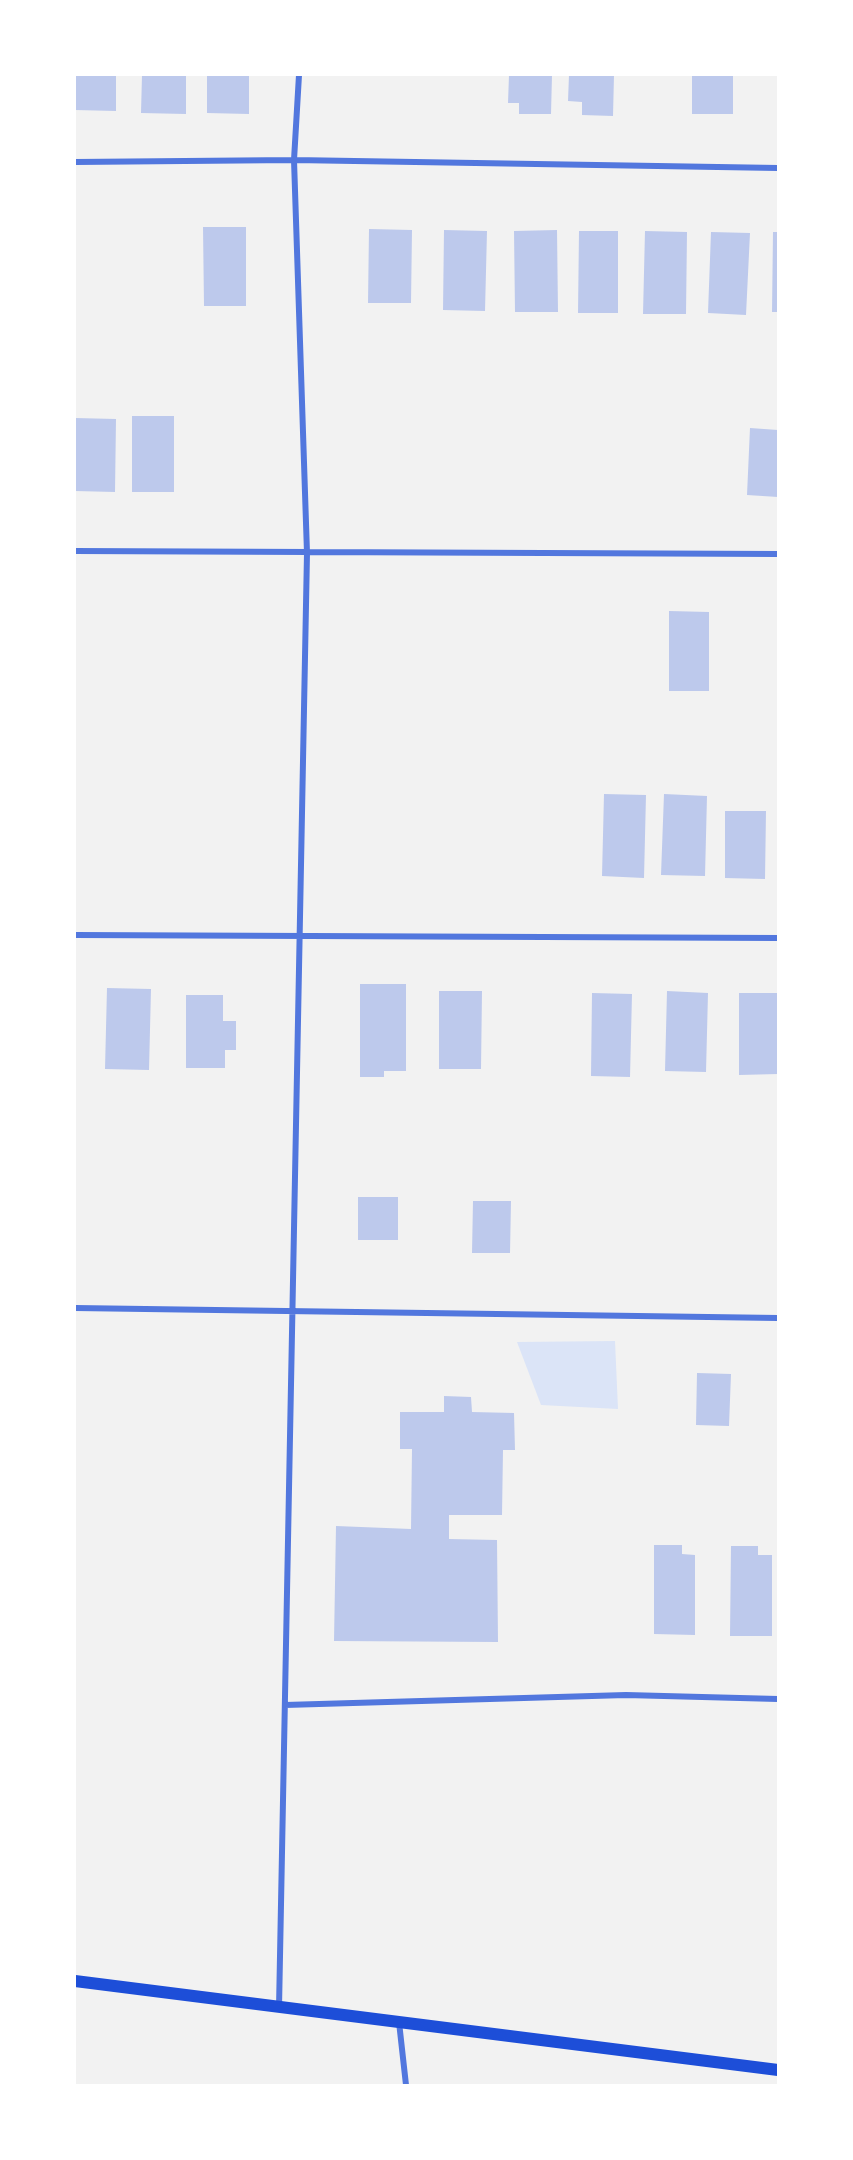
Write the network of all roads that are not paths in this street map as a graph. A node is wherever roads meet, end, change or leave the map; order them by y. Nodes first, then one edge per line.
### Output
1 (299, 75) edge
2 (294, 160) junction
3 (75, 162) edge
4 (778, 168) edge
5 (75, 551) edge
6 (307, 553) junction
7 (778, 554) edge
8 (75, 935) edge
9 (301, 935) junction
10 (778, 938) edge
11 (75, 1308) edge
12 (293, 1311) junction
13 (778, 1318) edge
14 (778, 1699) edge
15 (285, 1705) junction
16 (75, 1982) edge
17 (279, 2008) junction
18 (399, 2022) junction
19 (778, 2070) edge
20 (406, 2085) edge

1 - 2 street
2 - 3 street
2 - 4 street
2 - 6 street
5 - 6 street
6 - 7 street
6 - 9 street
8 - 9 street
9 - 10 street
9 - 12 street
11 - 12 street
12 - 13 street
12 - 15 street
14 - 15 street
15 - 17 street
16 - 17 main road
17 - 18 main road
18 - 19 main road
18 - 20 street

